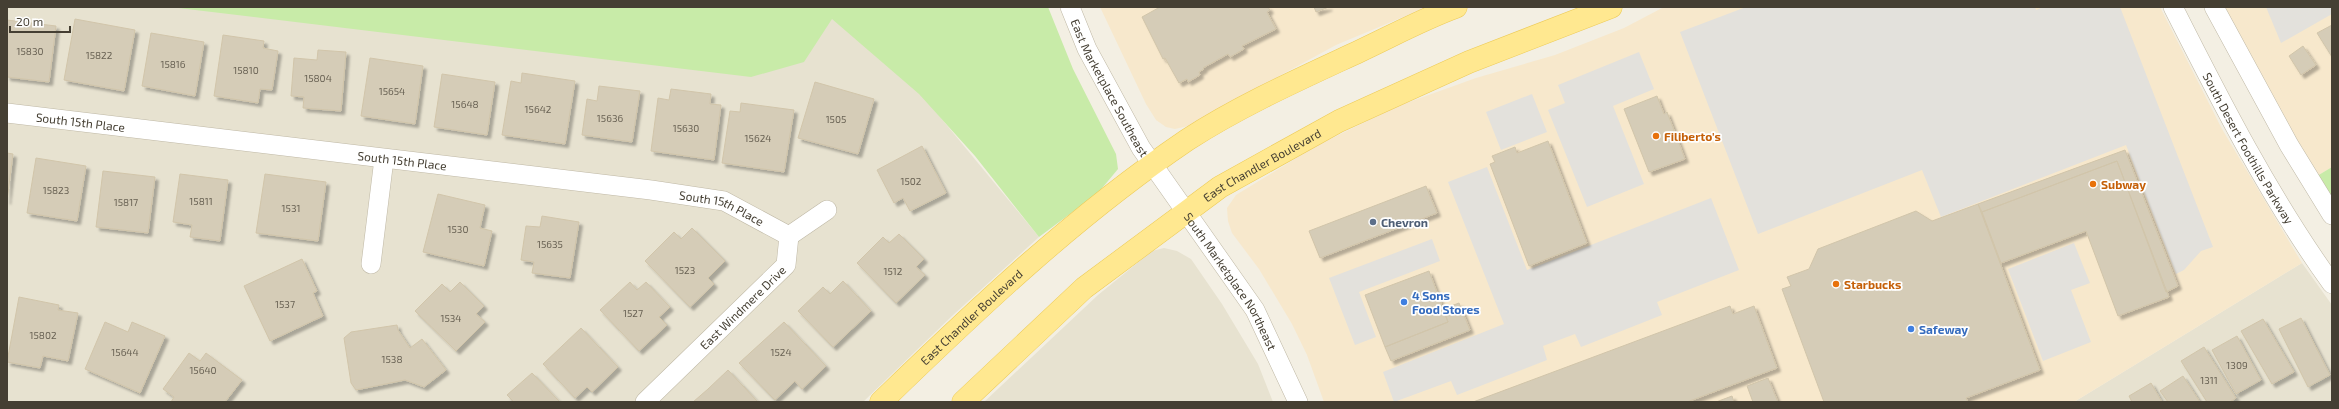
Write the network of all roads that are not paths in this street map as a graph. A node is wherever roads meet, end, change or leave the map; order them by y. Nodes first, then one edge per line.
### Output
1 (1070, 7) edge
2 (1456, 7) edge
3 (1611, 7) edge
4 (2173, 7) edge
5 (2214, 7) edge
6 (7, 113) edge
7 (384, 159) junction
8 (1154, 165) junction
9 (827, 210) dead end
10 (1187, 212) junction
11 (2332, 215) edge
12 (789, 236) junction
13 (371, 264) dead end
14 (2332, 284) edge
15 (645, 402) edge
16 (881, 402) edge
17 (963, 402) edge
18 (1298, 402) edge

1 - 8 street, East Marketplace Southeast
2 - 8 main road, East Chandler Boulevard
3 - 10 main road, East Chandler Boulevard
4 - 14 street, South Desert Foothills Parkway
5 - 11 street
6 - 7 street, South 15th Place
7 - 12 street, South 15th Place
7 - 13 street
8 - 10 street, South Marketplace Northeast
8 - 16 main road, East Chandler Boulevard
9 - 12 street
10 - 17 main road, East Chandler Boulevard
10 - 18 street, South Marketplace Northeast
12 - 15 street, East Windmere Drive

